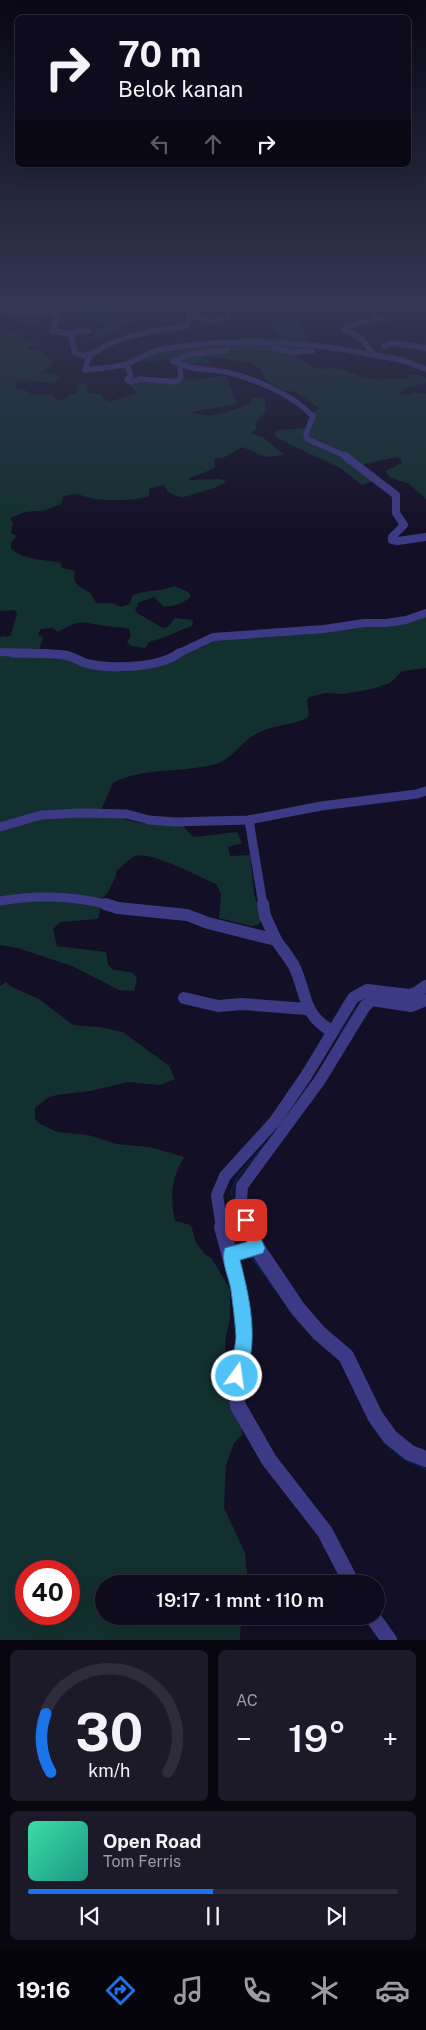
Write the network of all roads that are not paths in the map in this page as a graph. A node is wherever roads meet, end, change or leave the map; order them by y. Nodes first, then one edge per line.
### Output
1 (127, 380) edge
2 (139, 380) edge
3 (145, 380) edge
4 (179, 380) edge
5 (246, 380) edge
6 (426, 537) edge
7 (426, 613) edge
8 (0, 652) edge
9 (426, 791) edge
10 (249, 820) junction
11 (0, 827) edge
12 (0, 901) edge
13 (276, 940) junction
14 (426, 986) edge
15 (184, 998) dead end
16 (426, 1000) edge
17 (307, 1009) junction
18 (332, 1032) junction
19 (257, 1248) junction
20 (230, 1254) junction
21 (426, 1459) edge
22 (347, 1575) edge
23 (378, 1625) edge
24 (389, 1640) edge

1 - 2 street
3 - 4 street
5 - 6 street
7 - 8 street
9 - 10 street
10 - 11 street
10 - 13 street
12 - 13 street
13 - 17 street
14 - 18 street
15 - 17 street
16 - 19 street
17 - 18 street
18 - 20 street
19 - 20 street
19 - 21 street
20 - 22 street
23 - 24 street

